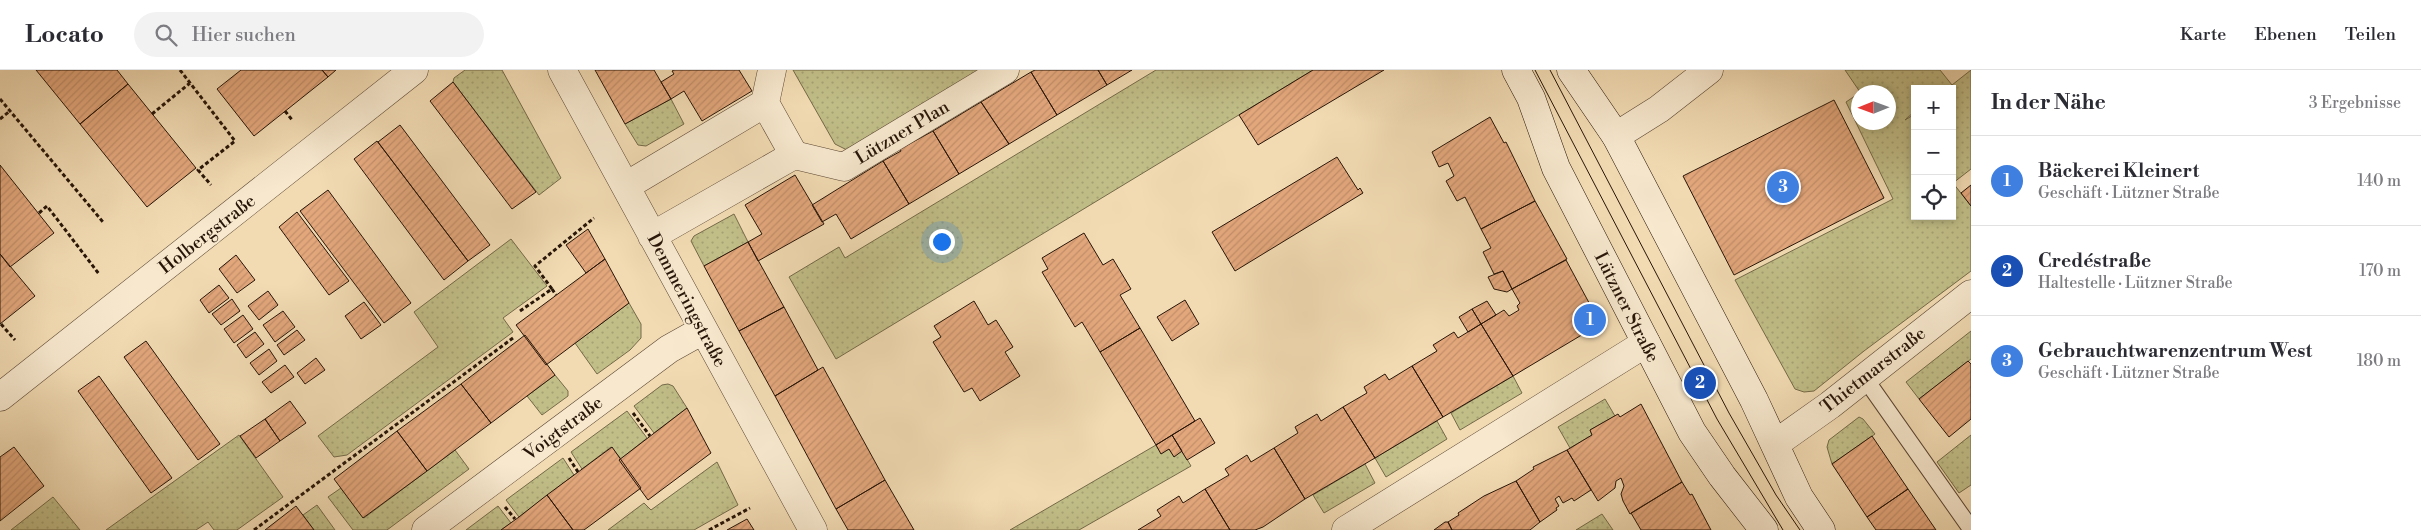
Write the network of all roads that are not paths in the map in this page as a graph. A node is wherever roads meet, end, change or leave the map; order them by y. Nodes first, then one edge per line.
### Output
1 (414, 70) edge
2 (562, 70) edge
3 (772, 70) edge
4 (1004, 70) edge
5 (1516, 70) edge
6 (1571, 70) edge
7 (1708, 70) edge
8 (765, 103) junction
9 (1616, 136) junction
10 (794, 155) junction
11 (626, 186) junction
12 (652, 236) junction
13 (1971, 294) edge
14 (703, 330) junction
15 (1646, 343) junction
16 (1864, 377) junction
17 (0, 397) edge
18 (1774, 444) junction
19 (1971, 529) edge
20 (426, 530) edge
21 (813, 530) edge
22 (1346, 530) edge
23 (1764, 530) edge
24 (1821, 530) edge

1 - 17 street, Holbergstraße
2 - 11 street, Demmeringstraße
3 - 8 street
4 - 10 street, Lützner Plan
5 - 15 street, Lützner Straße
6 - 9 street
7 - 9 street
8 - 10 street
8 - 11 street
9 - 18 street
10 - 12 street
11 - 12 street, Demmeringstraße
12 - 14 street, Demmeringstraße
13 - 16 street, Thietmarstraße
14 - 20 street, Voigtstraße
14 - 21 street, Demmeringstraße
15 - 22 street
15 - 23 street, Lützner Straße
16 - 18 street, Thietmarstraße
16 - 19 lane
18 - 24 street

